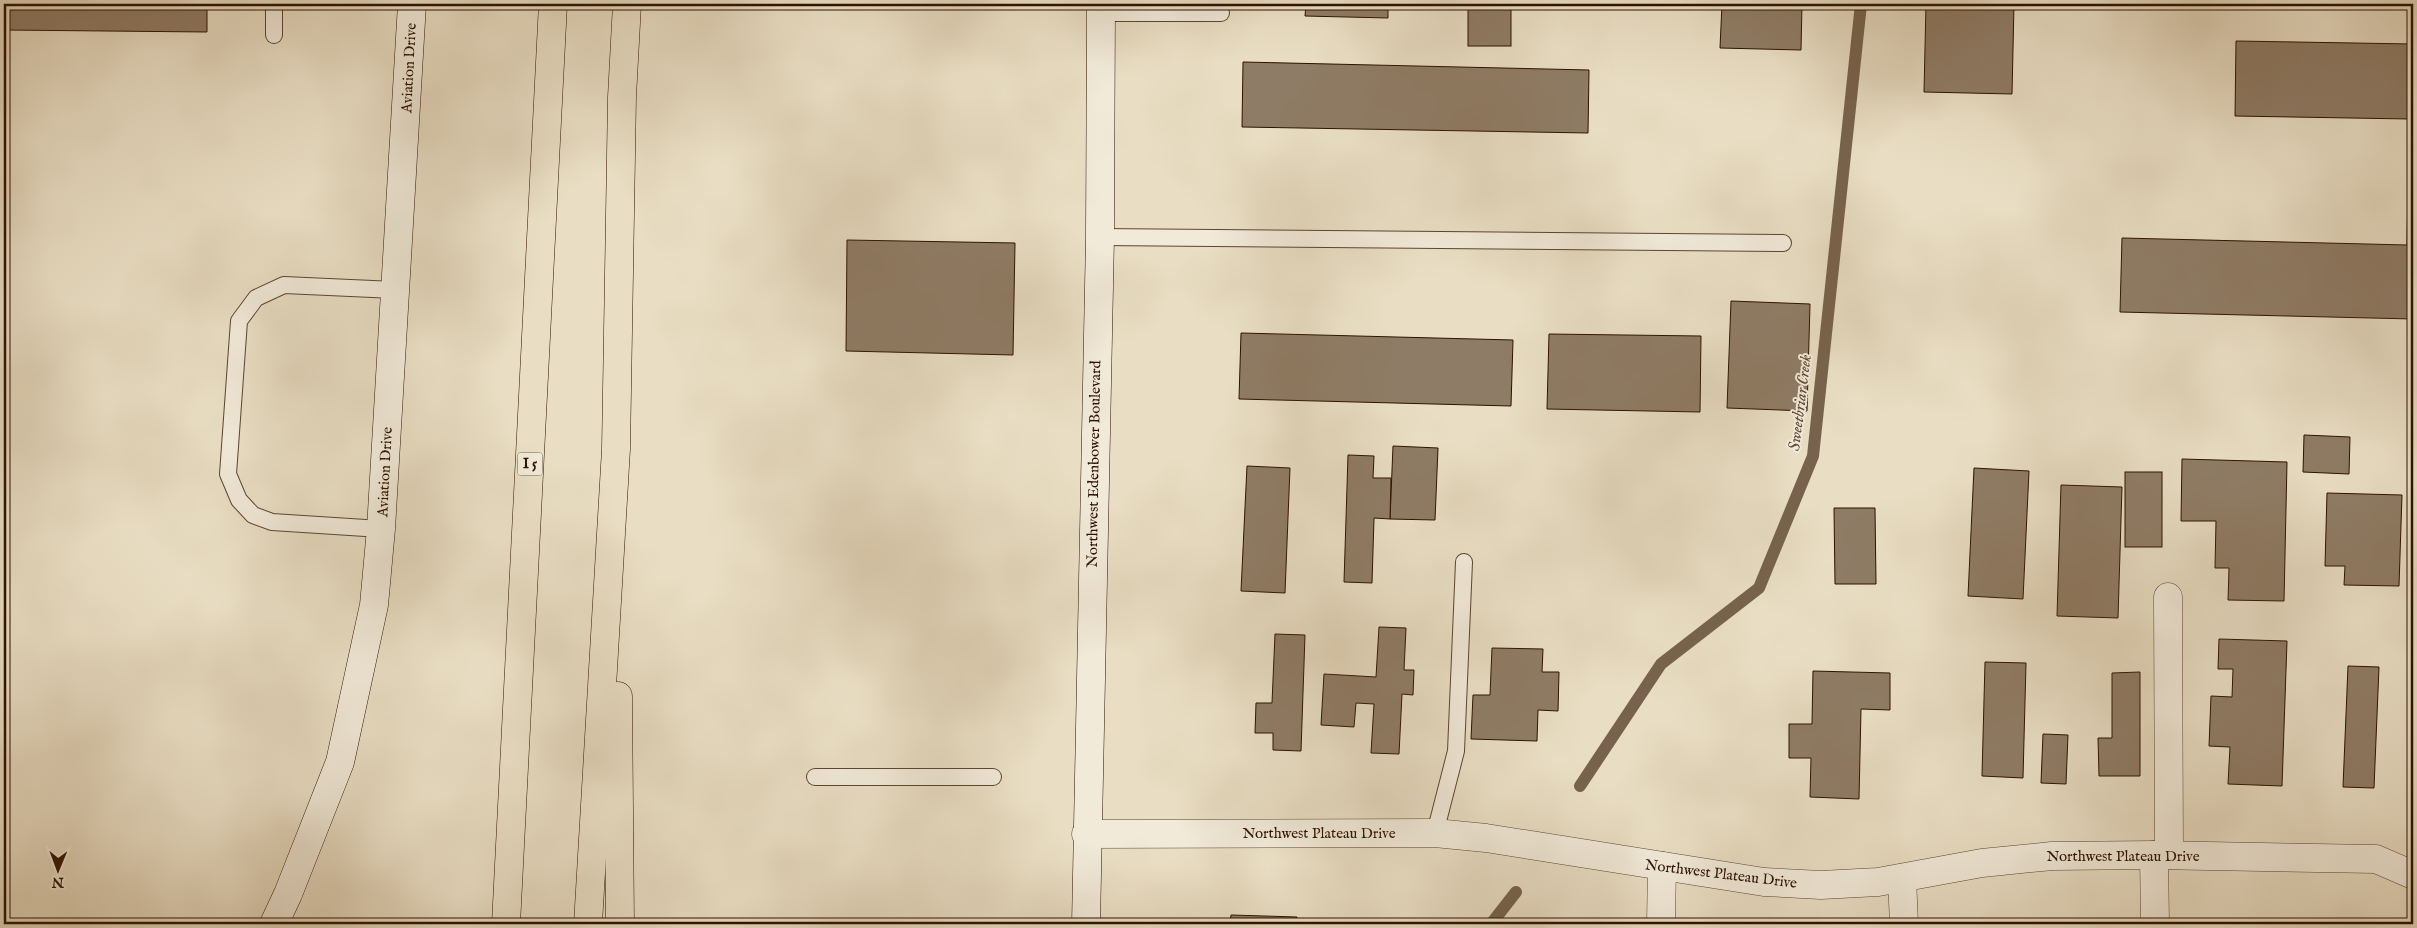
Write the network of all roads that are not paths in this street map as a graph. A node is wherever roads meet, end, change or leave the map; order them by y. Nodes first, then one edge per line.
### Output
1 (274, 4) edge
2 (412, 4) edge
3 (554, 4) edge
4 (627, 4) edge
5 (1101, 9) edge
6 (1221, 13) dead end
7 (274, 35) dead end
8 (1100, 237) junction
9 (1783, 242) dead end
10 (396, 290) junction
11 (616, 450) junction
12 (382, 529) junction
13 (1464, 562) dead end
14 (2168, 597) dead end
15 (815, 777) dead end
16 (992, 777) dead end
17 (1435, 833) junction
18 (1086, 834) junction
19 (2162, 855) junction
20 (1662, 866) junction
21 (2413, 875) edge
22 (1902, 878) junction
23 (274, 924) edge
24 (506, 924) edge
25 (588, 924) edge
26 (620, 924) edge
27 (1086, 924) edge
28 (1661, 924) edge
29 (1904, 924) edge
30 (2155, 924) edge

1 - 7 lane
2 - 10 street, Aviation Drive
3 - 24 highway, I 5
4 - 11 highway
5 - 6 lane
5 - 8 street, Northwest Edenbower Boulevard
8 - 9 lane
8 - 18 street, Northwest Edenbower Boulevard
10 - 12 street, Aviation Drive
10 - 12 lane
11 - 25 highway
11 - 26 highway
12 - 23 street, Aviation Drive
13 - 17 lane
14 - 19 street
15 - 16 lane
17 - 18 street, Northwest Plateau Drive
17 - 20 street, Northwest Plateau Drive
18 - 27 street, Northwest Edenbower Boulevard
19 - 21 street, Northwest Plateau Drive
19 - 22 street, Northwest Plateau Drive
19 - 30 street
20 - 22 street, Northwest Plateau Drive
20 - 28 street
22 - 29 street

